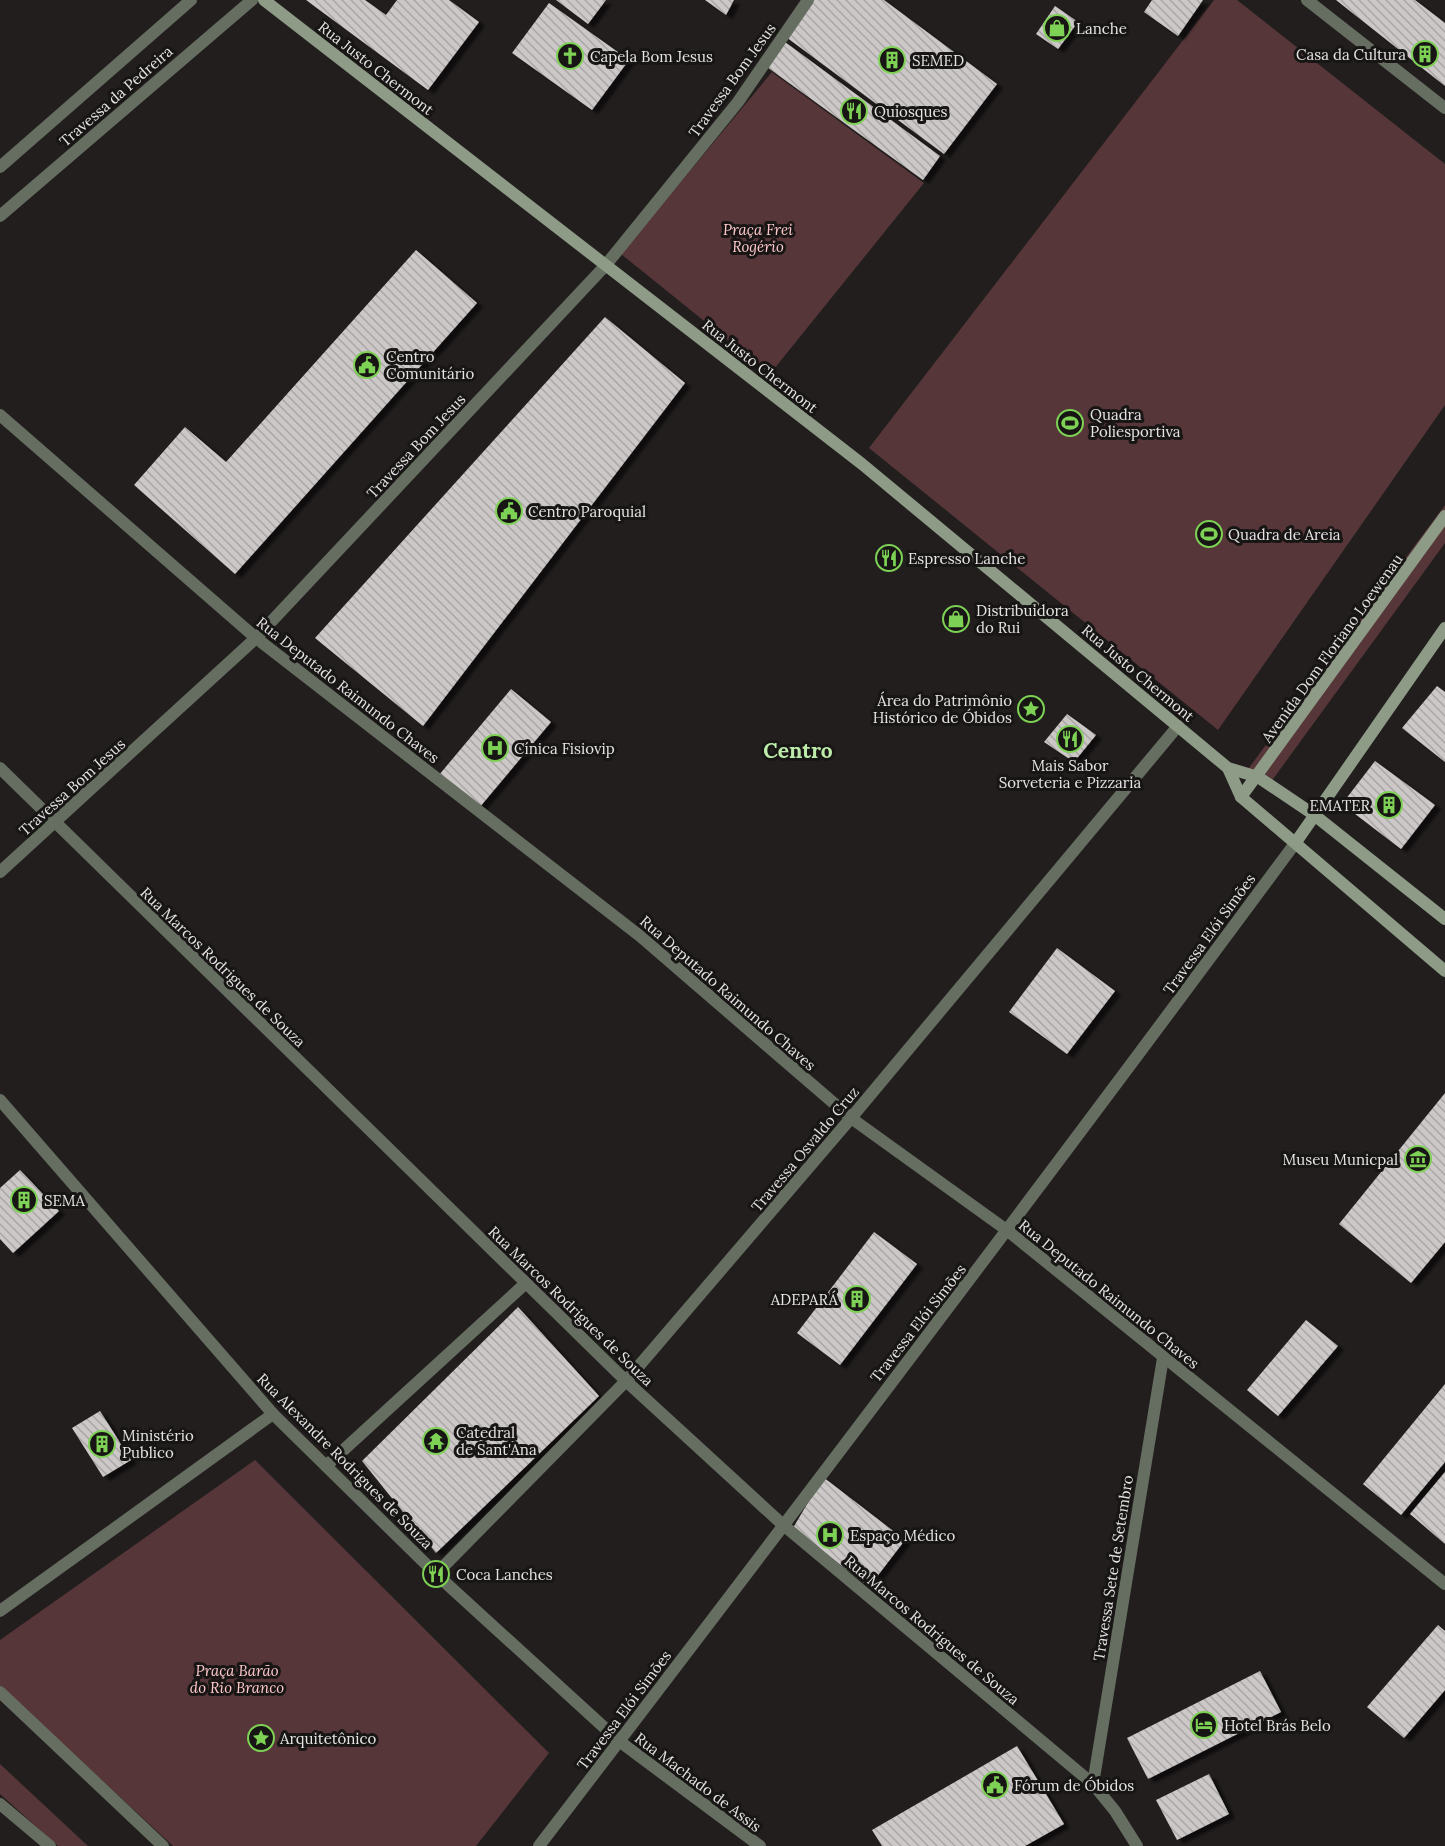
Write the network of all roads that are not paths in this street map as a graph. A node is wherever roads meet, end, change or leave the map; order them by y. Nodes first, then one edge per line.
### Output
1 (191, 0) edge
2 (252, 0) edge
3 (264, 0) edge
4 (808, 0) edge
5 (1307, 0) edge
6 (1445, 108) edge
7 (0, 167) edge
8 (0, 216) edge
9 (606, 266) junction
10 (0, 415) edge
11 (1445, 516) edge
12 (1445, 627) edge
13 (256, 638) junction
14 (1178, 726) junction
15 (0, 768) edge
16 (1228, 768) junction
17 (1258, 777) junction
18 (1241, 797) junction
19 (1313, 814) junction
20 (55, 824) junction
21 (1296, 842) junction
22 (0, 872) edge
23 (1445, 919) edge
24 (1445, 971) edge
25 (0, 1100) edge
26 (851, 1118) junction
27 (1008, 1231) junction
28 (526, 1283) junction
29 (1163, 1358) junction
30 (626, 1382) junction
31 (273, 1414) junction
32 (326, 1466) junction
33 (782, 1524) junction
34 (436, 1574) junction
35 (1445, 1584) edge
36 (0, 1611) edge
37 (0, 1692) edge
38 (619, 1742) junction
39 (1093, 1784) junction
40 (0, 1804) edge
41 (50, 1846) edge
42 (163, 1846) edge
43 (539, 1846) edge
44 (760, 1846) edge
45 (1137, 1846) edge

1 - 7 street, Travessa da Pedreira
2 - 8 street, Travessa da Pedreira
3 - 9 street, Rua Justo Chermont
4 - 9 street, Travessa Bom Jesus
5 - 6 street
9 - 13 street, Travessa Bom Jesus
9 - 14 street, Rua Justo Chermont
10 - 13 street, Rua Deputado Raimundo Chaves
11 - 17 street, Avenida Dom Floriano Loewenau
12 - 19 street
13 - 20 street, Travessa Bom Jesus
13 - 26 street, Rua Deputado Raimundo Chaves
14 - 16 street, Rua Justo Chermont
14 - 26 street, Travessa Osvaldo Cruz
15 - 20 street, Rua Marcos Rodrigues de Souza
16 - 17 street, Rua Justo Chermont
16 - 18 street, Rua Justo Chermont
17 - 18 street, Avenida Dom Floriano Loewenau
17 - 19 street, Rua Justo Chermont
18 - 21 street, Rua Justo Chermont
19 - 21 street, Travessa Elói Simões
19 - 23 street, Rua Justo Chermont
20 - 22 street, Travessa Bom Jesus
20 - 28 street, Rua Marcos Rodrigues de Souza
21 - 24 street, Rua Justo Chermont
21 - 27 street, Travessa Elói Simões
25 - 31 street, Rua Alexandre Rodrigues de Souza
26 - 27 street, Rua Deputado Raimundo Chaves
26 - 30 street, Travessa Osvaldo Cruz
27 - 29 street, Rua Deputado Raimundo Chaves
27 - 33 street, Travessa Elói Simões
28 - 30 street, Rua Marcos Rodrigues de Souza
28 - 32 street
29 - 35 street, Rua Deputado Raimundo Chaves
29 - 39 street, Travessa Sete de Setembro
30 - 33 street, Rua Marcos Rodrigues de Souza
30 - 34 street, Travessa Osvaldo Cruz
31 - 32 street, Rua Alexandre Rodrigues de Souza
31 - 36 street
32 - 34 street, Rua Alexandre Rodrigues de Souza
33 - 38 street, Travessa Elói Simões
33 - 39 street, Rua Marcos Rodrigues de Souza
34 - 38 street, Rua Alexandre Rodrigues de Souza
37 - 42 street
38 - 43 street, Travessa Elói Simões
38 - 44 street, Rua Machado de Assis
39 - 45 street, Rua Marcos Rodrigues de Souza
40 - 41 street

